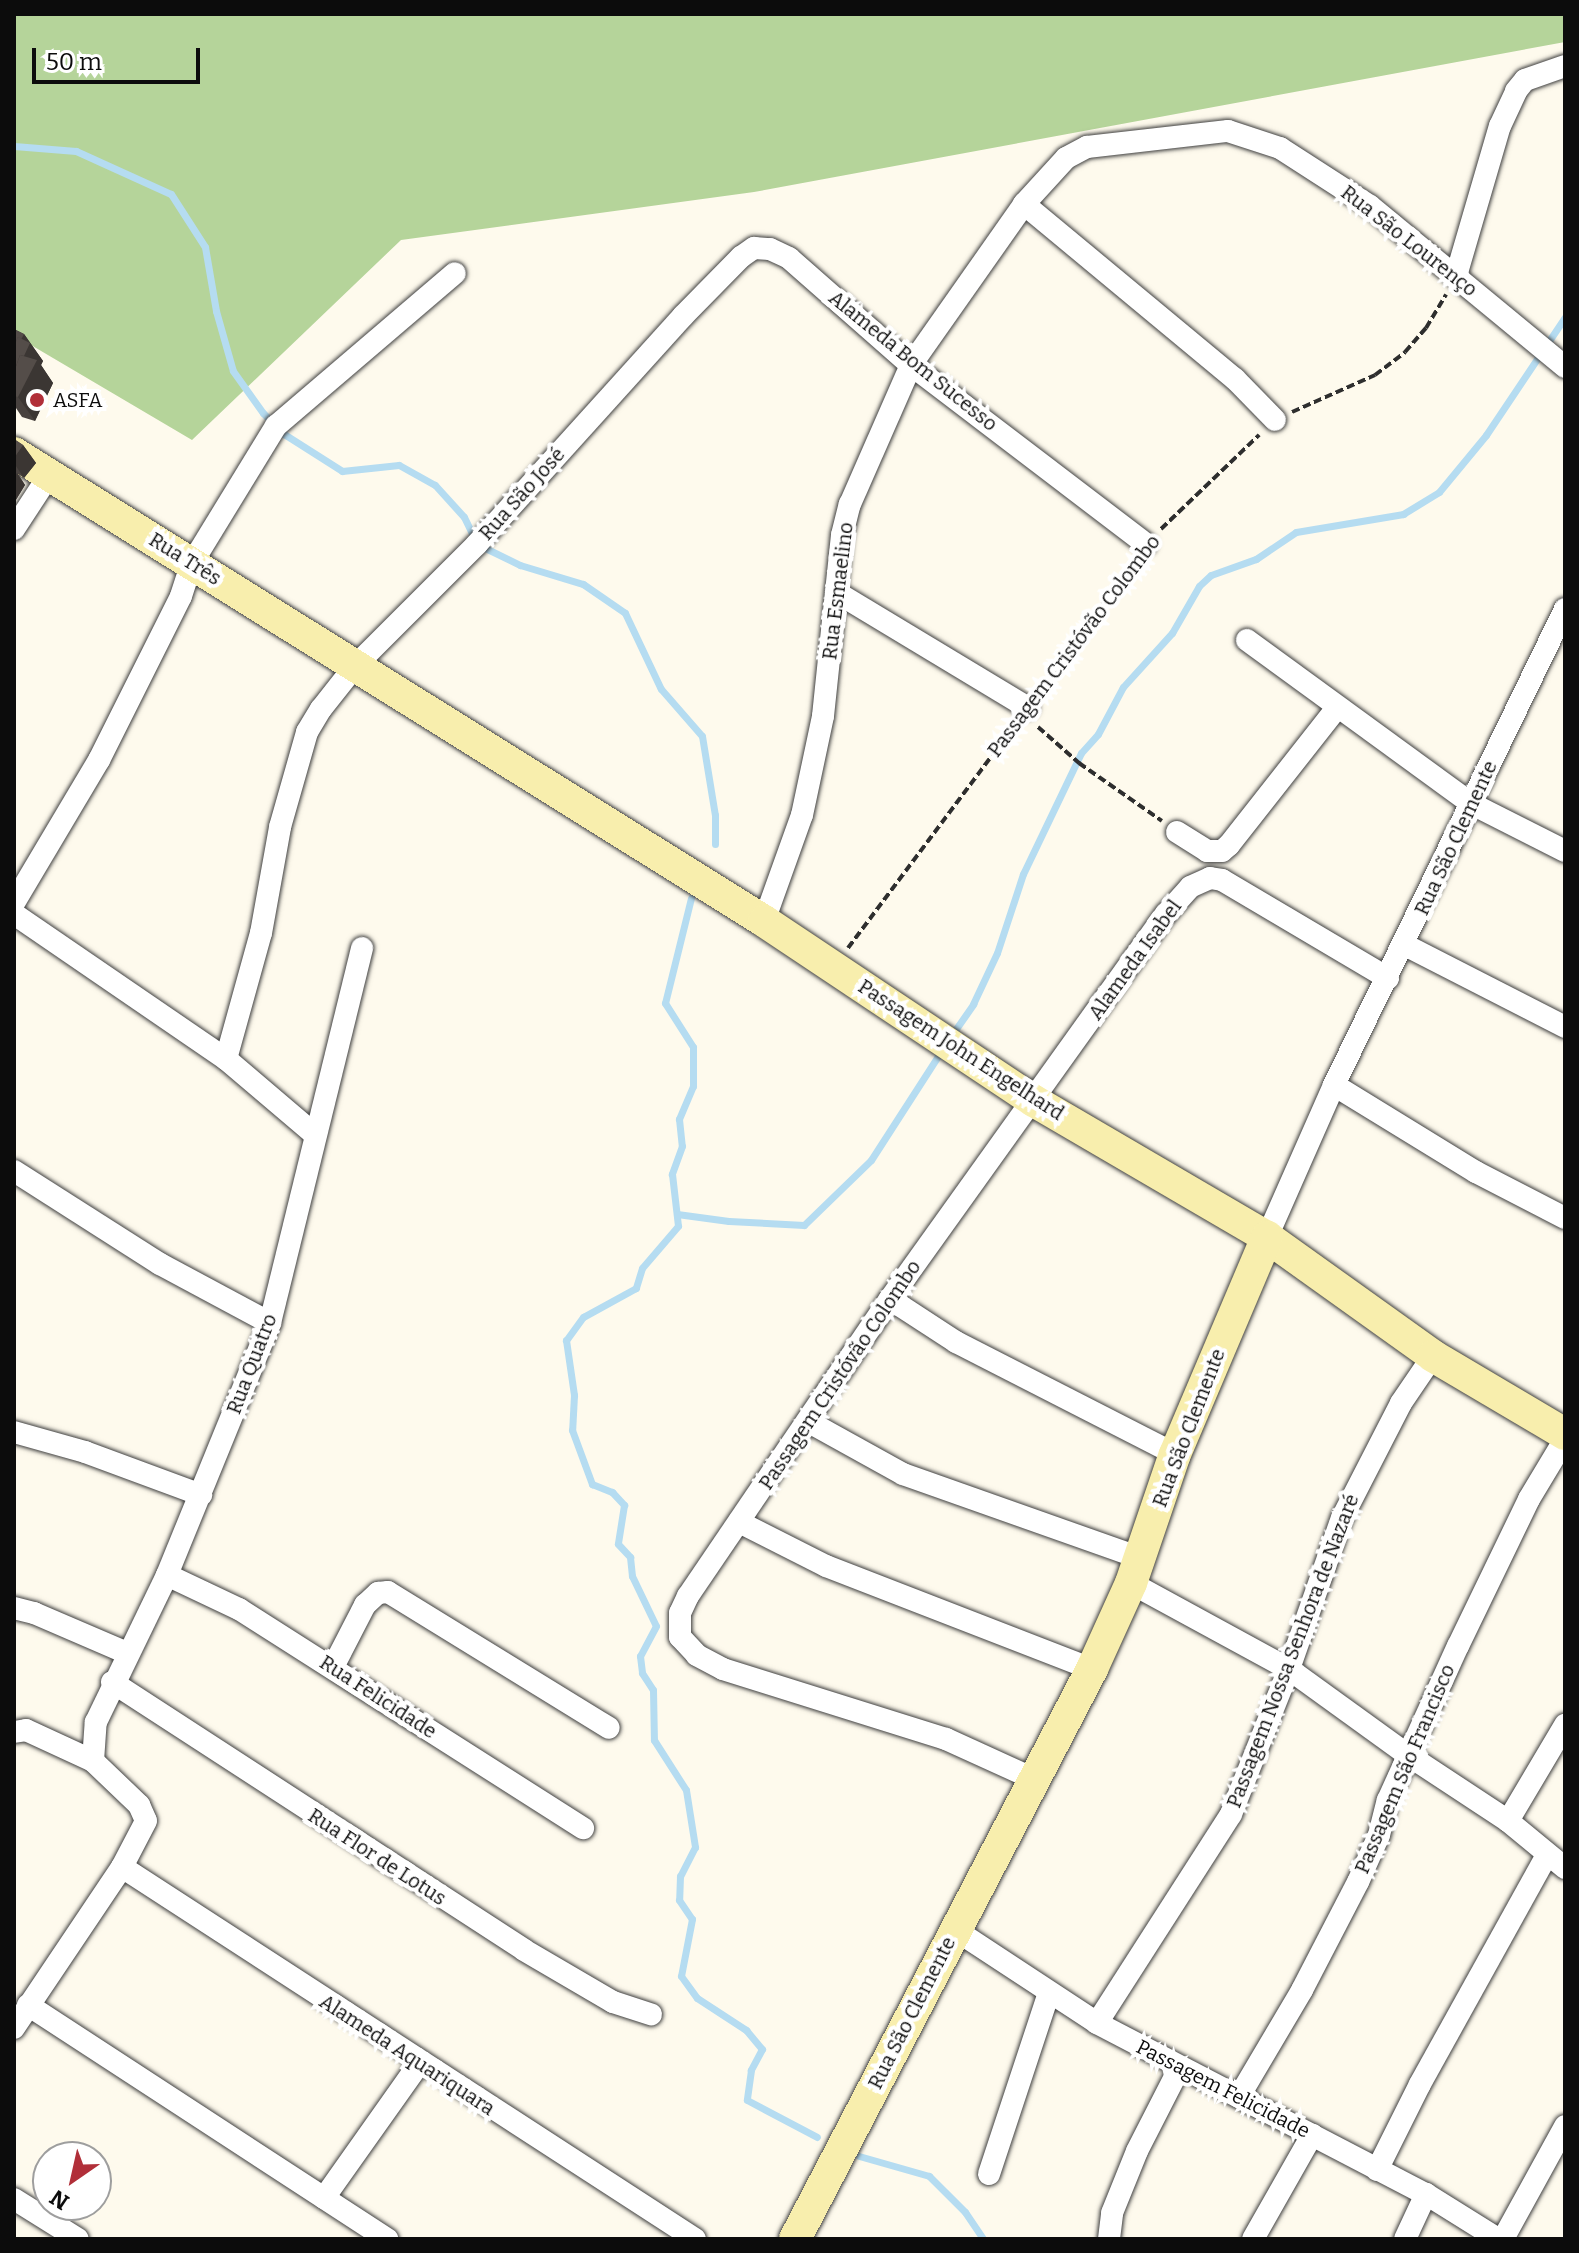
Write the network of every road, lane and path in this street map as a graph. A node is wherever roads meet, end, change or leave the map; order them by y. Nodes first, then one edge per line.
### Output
1 (1565, 66) edge
2 (1024, 204) junction
3 (455, 273) dead end
4 (1456, 276) junction
5 (683, 316) joint
6 (1560, 363) edge
7 (911, 365) junction
8 (1275, 420) junction
9 (14, 453) edge
10 (50, 474) junction
11 (14, 529) edge
12 (1146, 544) junction
13 (192, 563) junction
14 (836, 592) junction
15 (1565, 609) edge
16 (1247, 640) dead end
17 (1557, 643) edge
18 (355, 666) junction
19 (1337, 708) junction
20 (1025, 711) junction
21 (1472, 804) junction
22 (1177, 832) joint
23 (1565, 851) edge
24 (14, 903) edge
25 (14, 914) edge
26 (764, 921) junction
27 (1405, 945) junction
28 (362, 948) dead end
29 (835, 966) junction
30 (1388, 978) junction
31 (1565, 1027) edge
32 (226, 1059) junction
33 (1334, 1085) junction
34 (1034, 1101) junction
35 (314, 1134) junction
36 (14, 1171) edge
37 (1565, 1218) edge
38 (1267, 1237) junction
39 (890, 1299) junction
40 (270, 1323) junction
41 (1433, 1356) junction
42 (809, 1422) junction
43 (14, 1432) edge
44 (1565, 1437) edge
45 (1175, 1454) junction
46 (201, 1495) junction
47 (739, 1522) junction
48 (1136, 1570) junction
49 (167, 1575) junction
50 (14, 1608) edge
51 (127, 1653) junction
52 (333, 1667) junction
53 (1092, 1669) junction
54 (1289, 1669) junction
55 (112, 1682) junction
56 (1565, 1725) edge
57 (609, 1728) dead end
58 (14, 1732) edge
59 (1408, 1755) junction
60 (93, 1761) junction
61 (1036, 1780) junction
62 (1508, 1821) junction
63 (583, 1828) dead end
64 (1556, 1861) edge
65 (122, 1867) junction
66 (954, 1929) junction
67 (1049, 1993) junction
68 (28, 2005) junction
69 (651, 2014) dead end
70 (1097, 2023) junction
71 (14, 2028) edge
72 (419, 2064) junction
73 (1180, 2067) junction
74 (1240, 2095) junction
75 (1565, 2126) edge
76 (1312, 2135) junction
77 (1377, 2170) junction
78 (989, 2174) dead end
79 (1426, 2194) junction
80 (324, 2198) junction
81 (14, 2199) edge
82 (78, 2239) edge
83 (387, 2239) edge
84 (695, 2239) edge
85 (795, 2239) edge
86 (1109, 2239) edge
87 (1253, 2239) edge
88 (1405, 2239) edge
89 (1500, 2239) edge

1 - 4 street
2 - 4 street, Rua São Lourenço
2 - 7 street, Rua Esmaelino
2 - 8 street
3 - 13 street
4 - 6 street, Rua São Lourenço
4 - 8 path, Passagem Cristóvão Colombo
5 - 7 street, Alameda Bom Sucesso
5 - 18 street, Rua São José
7 - 12 street, Alameda Bom Sucesso
7 - 14 street, Rua Esmaelino
8 - 12 path, Passagem Cristóvão Colombo
9 - 10 main road, Rua Três
10 - 11 street
10 - 13 main road, Rua Três
12 - 20 path, Passagem Cristóvão Colombo
13 - 18 main road, Rua Três
13 - 24 street
14 - 20 street
14 - 26 street, Rua Esmaelino
15 - 17 street, Rua São Clemente
16 - 19 street
17 - 21 street, Rua São Clemente
18 - 26 main road, Passagem John Engelhard
18 - 32 street, Rua São José
19 - 21 street
19 - 22 street
20 - 22 path
20 - 29 path, Passagem Cristóvão Colombo
21 - 23 street
21 - 27 street, Rua São Clemente
25 - 32 street
26 - 29 main road, Passagem John Engelhard
27 - 30 street, Rua São Clemente
27 - 31 street
28 - 35 street, Rua Quatro
29 - 34 main road, Passagem John Engelhard
30 - 33 street, Rua São Clemente
30 - 34 street, Alameda Isabel
32 - 35 street
33 - 37 street
33 - 38 street, Rua São Clemente
34 - 38 main road, Passagem John Engelhard
34 - 39 street, Passagem Cristóvão Colombo
35 - 40 street, Rua Quatro
36 - 40 street
38 - 41 main road, Passagem John Engelhard
38 - 45 main road, Rua São Clemente
39 - 42 street, Passagem Cristóvão Colombo
39 - 45 street
40 - 46 street, Rua Quatro
41 - 44 main road, Passagem John Engelhard
41 - 54 street, Passagem Nossa Senhora de Nazaré
42 - 47 street, Passagem Cristóvão Colombo
42 - 48 street
43 - 46 street
44 - 59 street, Passagem São Francisco
45 - 48 main road, Rua São Clemente
46 - 49 street, Rua Quatro
47 - 53 street
47 - 61 street, Passagem Cristóvão Colombo
48 - 53 main road, Rua São Clemente
48 - 54 street
49 - 51 street, Rua Quatro
49 - 52 street, Rua Felicidade
50 - 51 street
51 - 55 street, Rua Quatro
52 - 57 street
52 - 63 street, Rua Felicidade
53 - 61 main road, Rua São Clemente
54 - 59 street
54 - 70 street, Passagem Nossa Senhora de Nazaré
55 - 60 street, Rua Quatro
55 - 69 street, Rua Flor de Lotus
56 - 62 street
58 - 60 street
59 - 62 street
59 - 74 street, Passagem São Francisco
60 - 65 street
61 - 66 main road, Rua São Clemente
62 - 64 street
64 - 77 street
65 - 68 street
65 - 72 street, Alameda Aquariquara
66 - 67 street, Passagem Felicidade
66 - 85 main road, Rua São Clemente
67 - 70 street, Passagem Felicidade
67 - 78 street
68 - 71 street
68 - 80 street
70 - 73 street, Passagem Felicidade
72 - 80 street
72 - 84 street, Alameda Aquariquara
73 - 74 street, Passagem Felicidade
73 - 86 street
74 - 76 street, Passagem Felicidade
75 - 89 street
76 - 77 street, Passagem Felicidade
76 - 87 street
77 - 79 street, Passagem Felicidade
79 - 88 street
79 - 89 street, Passagem Felicidade
80 - 83 street
81 - 82 street

